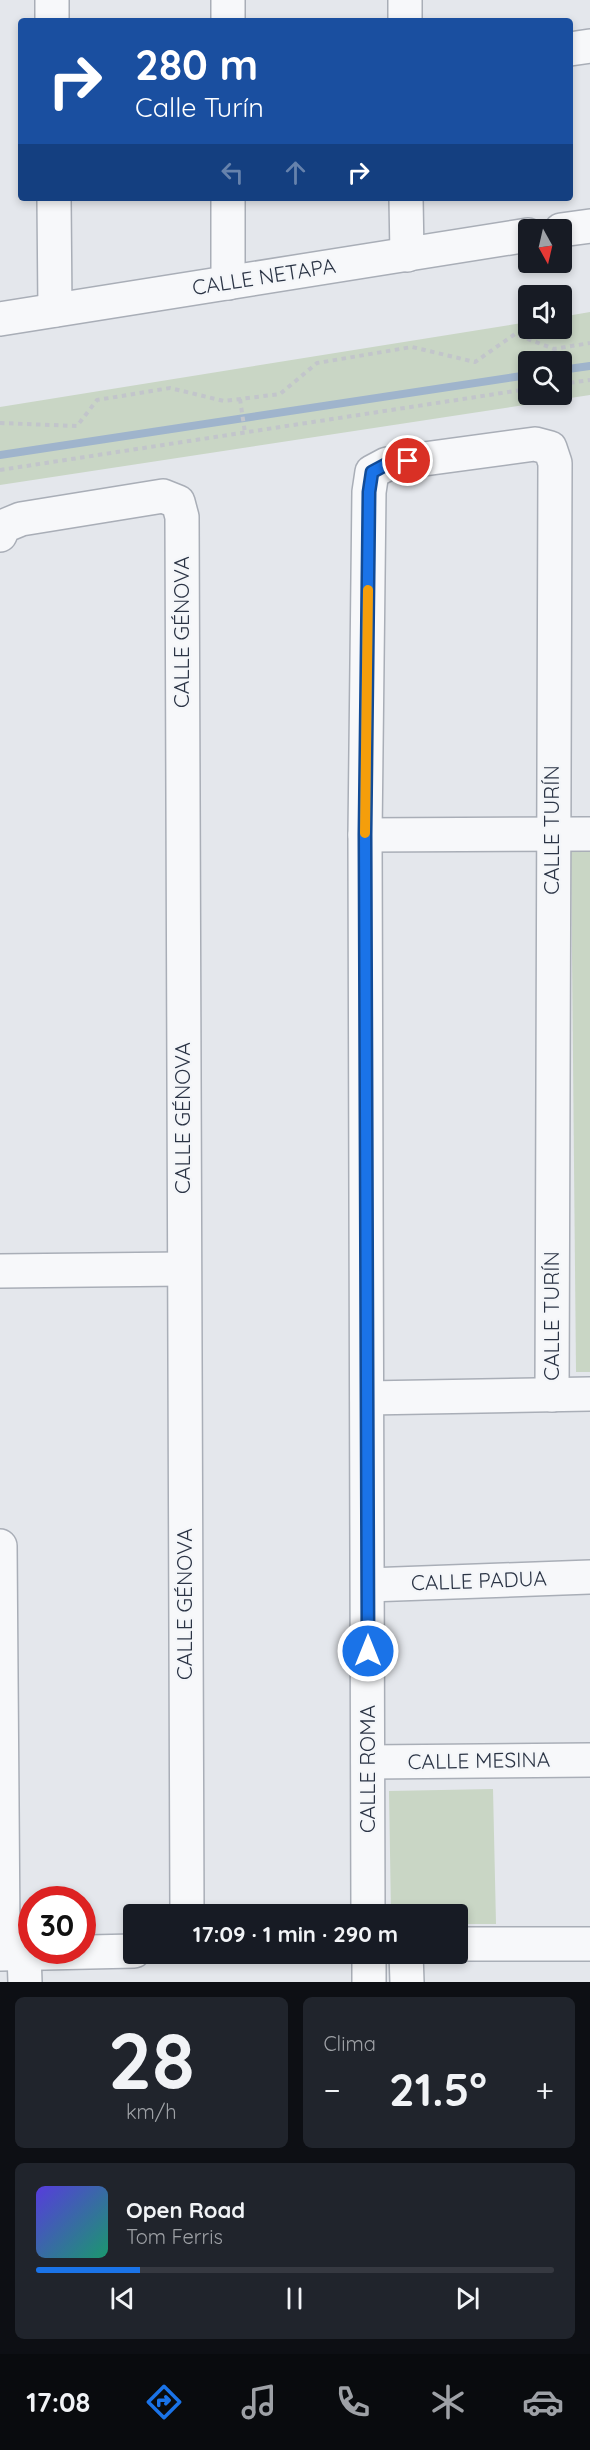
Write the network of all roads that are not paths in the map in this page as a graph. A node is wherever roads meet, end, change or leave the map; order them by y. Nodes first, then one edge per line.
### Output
1 (52, 0) edge
2 (228, 0) edge
3 (405, 0) edge
4 (52, 18) edge
5 (228, 18) edge
6 (405, 18) edge
7 (590, 46) edge
8 (573, 49) edge
9 (54, 201) edge
10 (228, 201) edge
11 (406, 201) edge
12 (590, 226) edge
13 (572, 228) edge
14 (518, 238) edge
15 (406, 255) junction
16 (228, 283) junction
17 (55, 310) junction
18 (0, 319) edge
19 (372, 472) joint
20 (2, 530) edge
21 (552, 834) junction
22 (590, 834) edge
23 (365, 835) junction
24 (183, 1269) junction
25 (0, 1271) edge
26 (590, 1394) edge
27 (552, 1395) junction
28 (367, 1398) junction
29 (0, 1546) edge
30 (590, 1577) edge
31 (368, 1584) junction
32 (590, 1760) edge
33 (368, 1762) junction
34 (187, 1904) edge
35 (368, 1904) edge
36 (468, 1944) edge
37 (590, 1944) edge
38 (123, 1951) edge
39 (10, 1952) edge
40 (369, 1964) edge
41 (406, 1964) edge
42 (369, 1982) edge
43 (406, 1982) edge

1 - 4 street
2 - 5 street
3 - 6 street
7 - 8 street
9 - 17 street
10 - 16 street
11 - 15 street
12 - 13 street
14 - 15 street, CALLE NETAPA
15 - 16 street, CALLE NETAPA
16 - 17 street, CALLE NETAPA
17 - 18 street, CALLE NETAPA
19 - 21 street, CALLE TURÍN
19 - 23 street, CALLE ROMA
20 - 24 street, CALLE GÉNOVA
21 - 22 street
21 - 23 street
21 - 27 street, CALLE TURÍN
23 - 28 street, CALLE ROMA
24 - 25 street
24 - 34 street, CALLE GÉNOVA
26 - 27 street
27 - 28 street
28 - 31 street, CALLE ROMA
29 - 39 street
30 - 31 street, CALLE PADUA
31 - 33 street, CALLE ROMA
32 - 33 street, CALLE MESINA
33 - 35 street, CALLE ROMA
36 - 37 street
38 - 39 street
40 - 42 street
41 - 43 street

